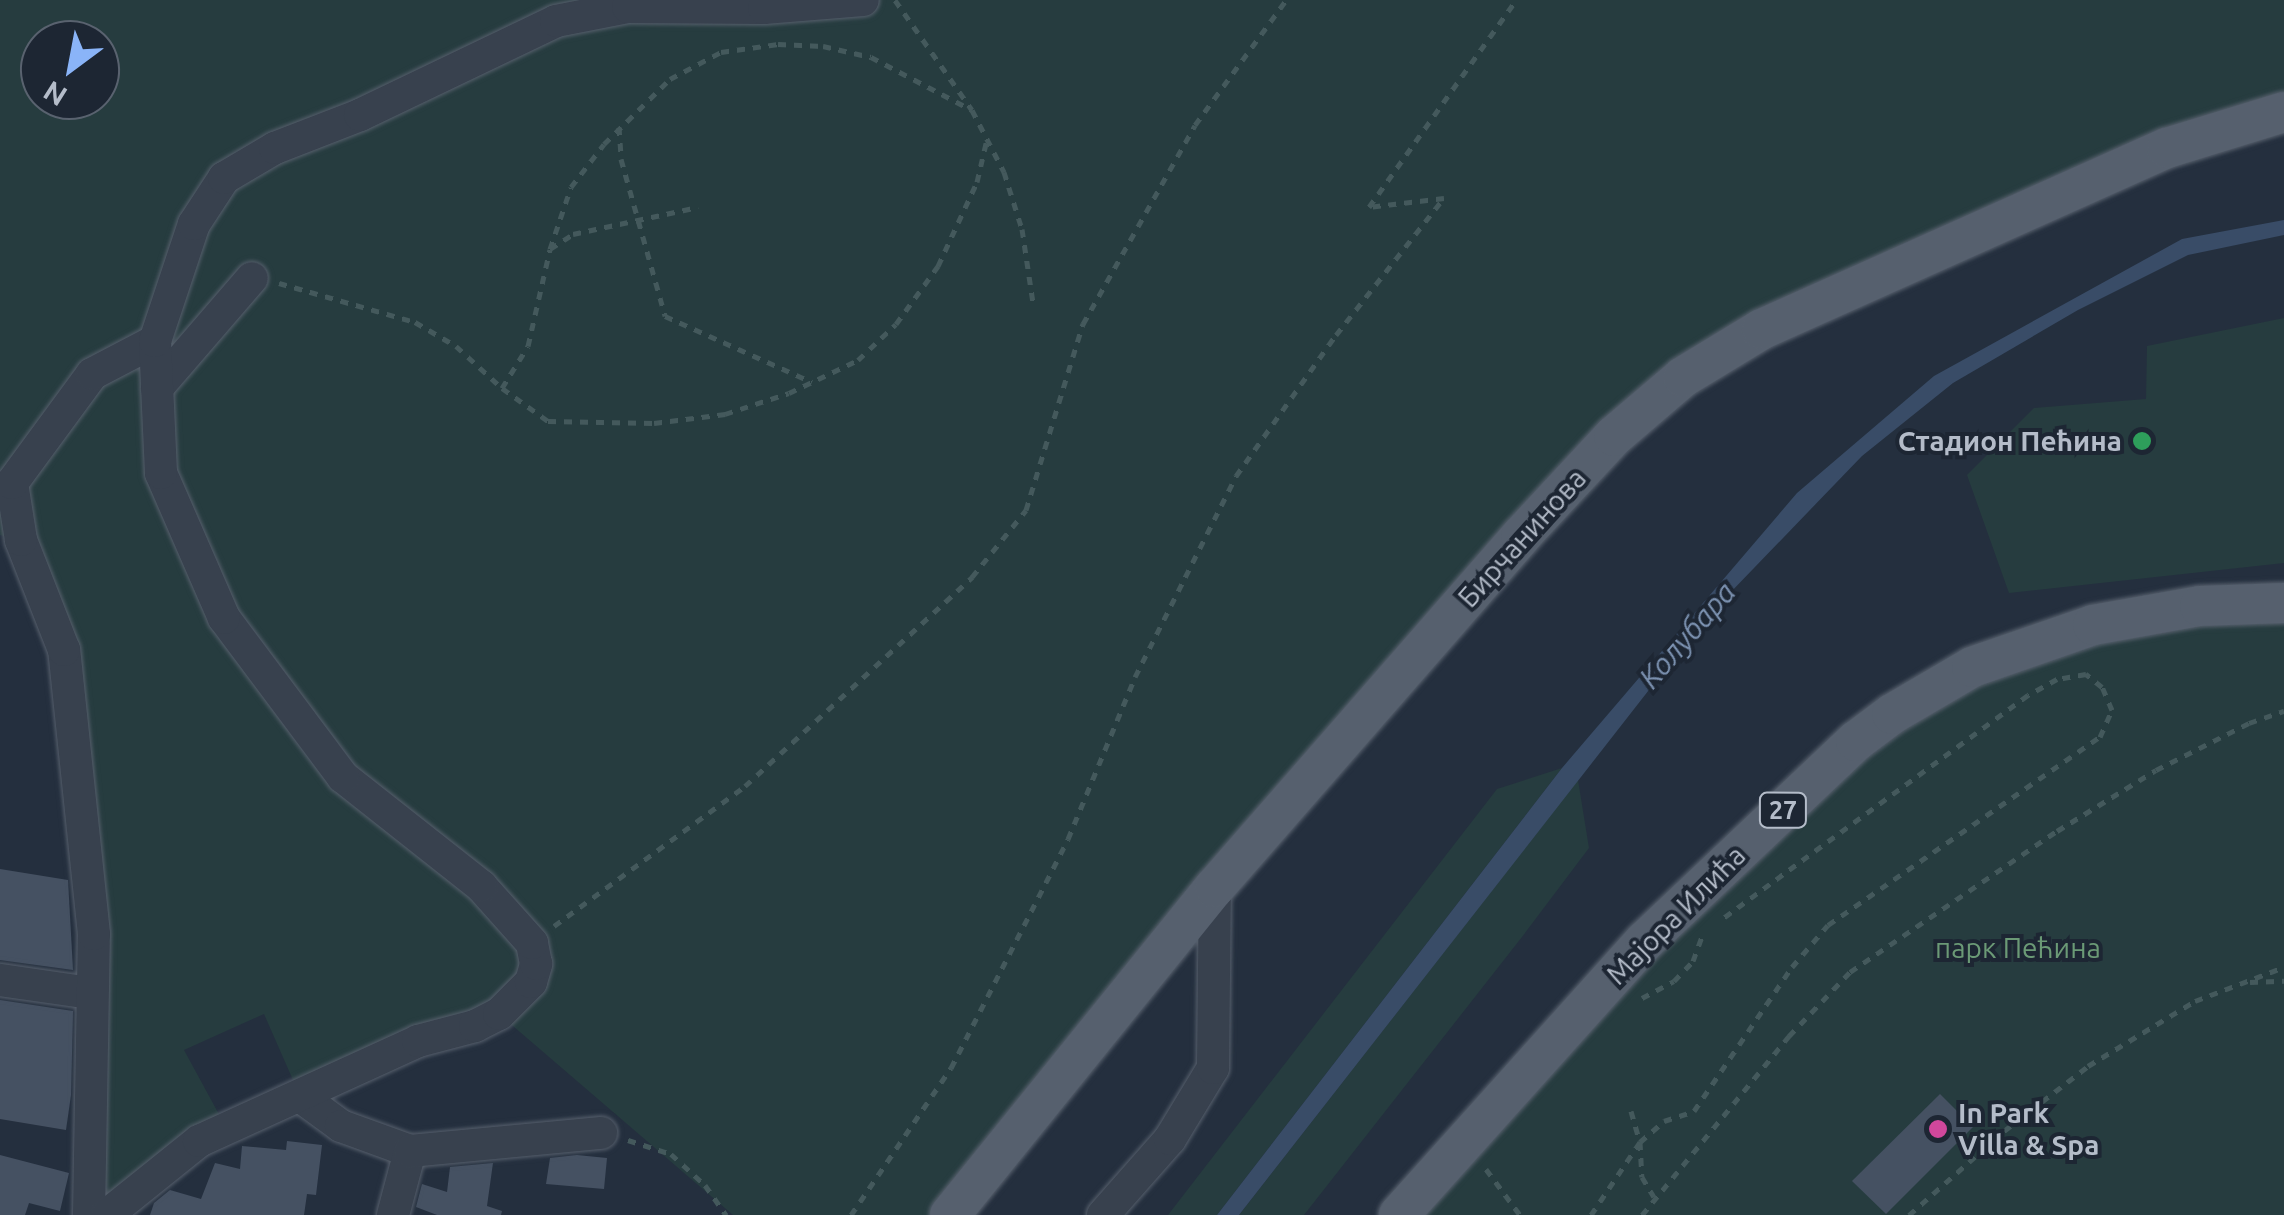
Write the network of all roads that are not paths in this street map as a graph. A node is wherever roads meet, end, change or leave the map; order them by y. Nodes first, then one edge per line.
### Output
1 (863, 0) edge
2 (2284, 112) edge
3 (252, 278) dead end
4 (156, 342) junction
5 (157, 388) junction
6 (2284, 602) edge
7 (1215, 886) junction
8 (0, 980) edge
9 (90, 992) junction
10 (300, 1096) junction
11 (601, 1133) road end
12 (410, 1151) junction
13 (89, 1215) edge
14 (107, 1215) edge
15 (393, 1215) edge
16 (950, 1215) edge
17 (1103, 1215) edge
18 (1399, 1215) edge

1 - 4 street
2 - 7 main road, Бирчанинова
3 - 5 street
4 - 5 street
4 - 9 street
5 - 10 street
6 - 18 main road, Мајора Илића / 27
7 - 16 main road, Бирчанинова
7 - 17 street
8 - 9 street
9 - 13 street
10 - 12 street
10 - 14 street
11 - 12 street
12 - 15 street

